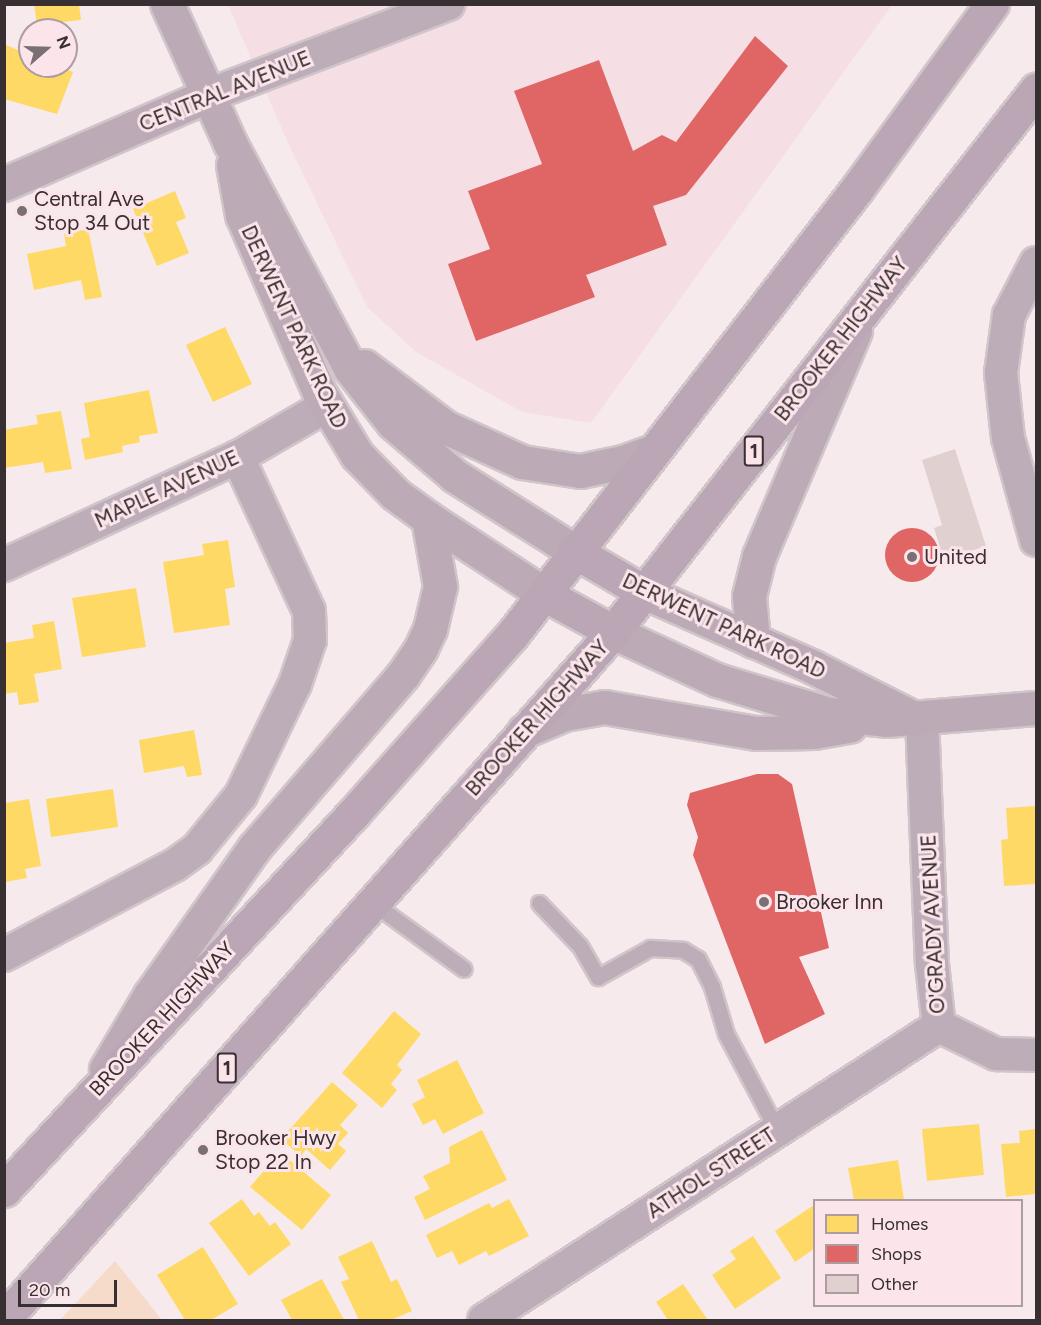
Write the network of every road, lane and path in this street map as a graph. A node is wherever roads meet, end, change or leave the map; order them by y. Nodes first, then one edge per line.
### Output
1 (167, 4) edge
2 (448, 4) edge
3 (992, 4) edge
4 (1036, 90) edge
5 (209, 95) junction
6 (230, 143) junction
7 (4, 184) edge
8 (1036, 263) edge
9 (864, 310) junction
10 (326, 325) junction
11 (326, 406) junction
12 (653, 451) junction
13 (238, 457) junction
14 (428, 518) junction
15 (1036, 540) edge
16 (574, 551) junction
17 (4, 565) edge
18 (644, 592) junction
19 (544, 594) junction
20 (613, 632) junction
21 (753, 641) junction
22 (1036, 708) edge
23 (907, 719) junction
24 (524, 731) junction
25 (373, 903) junction
26 (539, 903) dead end
27 (4, 956) edge
28 (464, 969) dead end
29 (939, 1026) junction
30 (1036, 1055) edge
31 (93, 1091) junction
32 (777, 1130) junction
33 (4, 1190) edge
34 (4, 1319) edge
35 (484, 1320) edge

1 - 5 street, DERWENT PARK ROAD
2 - 5 street, CENTRAL AVENUE
3 - 12 highway, BROOKER HIGHWAY
4 - 9 highway, BROOKER HIGHWAY / 1
5 - 6 street, DERWENT PARK ROAD
5 - 7 street, CENTRAL AVENUE
6 - 10 street, DERWENT PARK ROAD
6 - 11 street, DERWENT PARK ROAD
8 - 15 street
9 - 18 highway, BROOKER HIGHWAY / 1
9 - 21 street
10 - 12 street
10 - 16 street, DERWENT PARK ROAD
11 - 13 street, MAPLE AVENUE
11 - 14 street, DERWENT PARK ROAD
12 - 16 highway, BROOKER HIGHWAY
13 - 17 street, MAPLE AVENUE
13 - 27 street
14 - 19 street, DERWENT PARK ROAD
14 - 31 street
16 - 18 highway, DERWENT PARK ROAD
16 - 19 highway, BROOKER HIGHWAY
18 - 20 highway, BROOKER HIGHWAY / 1
18 - 21 street, DERWENT PARK ROAD
19 - 20 highway, DERWENT PARK ROAD
19 - 31 highway, BROOKER HIGHWAY
20 - 23 street, DERWENT PARK ROAD
20 - 24 highway, BROOKER HIGHWAY / 1
21 - 23 street, DERWENT PARK ROAD
22 - 23 street, DERWENT PARK ROAD
23 - 24 street
23 - 29 street, O'GRADY AVENUE
24 - 25 highway, BROOKER HIGHWAY / 1
25 - 28 lane
25 - 34 highway, BROOKER HIGHWAY / 1
26 - 32 lane
29 - 30 street, O'GRADY AVENUE
29 - 32 street, ATHOL STREET
31 - 33 highway, BROOKER HIGHWAY
32 - 35 street, ATHOL STREET

